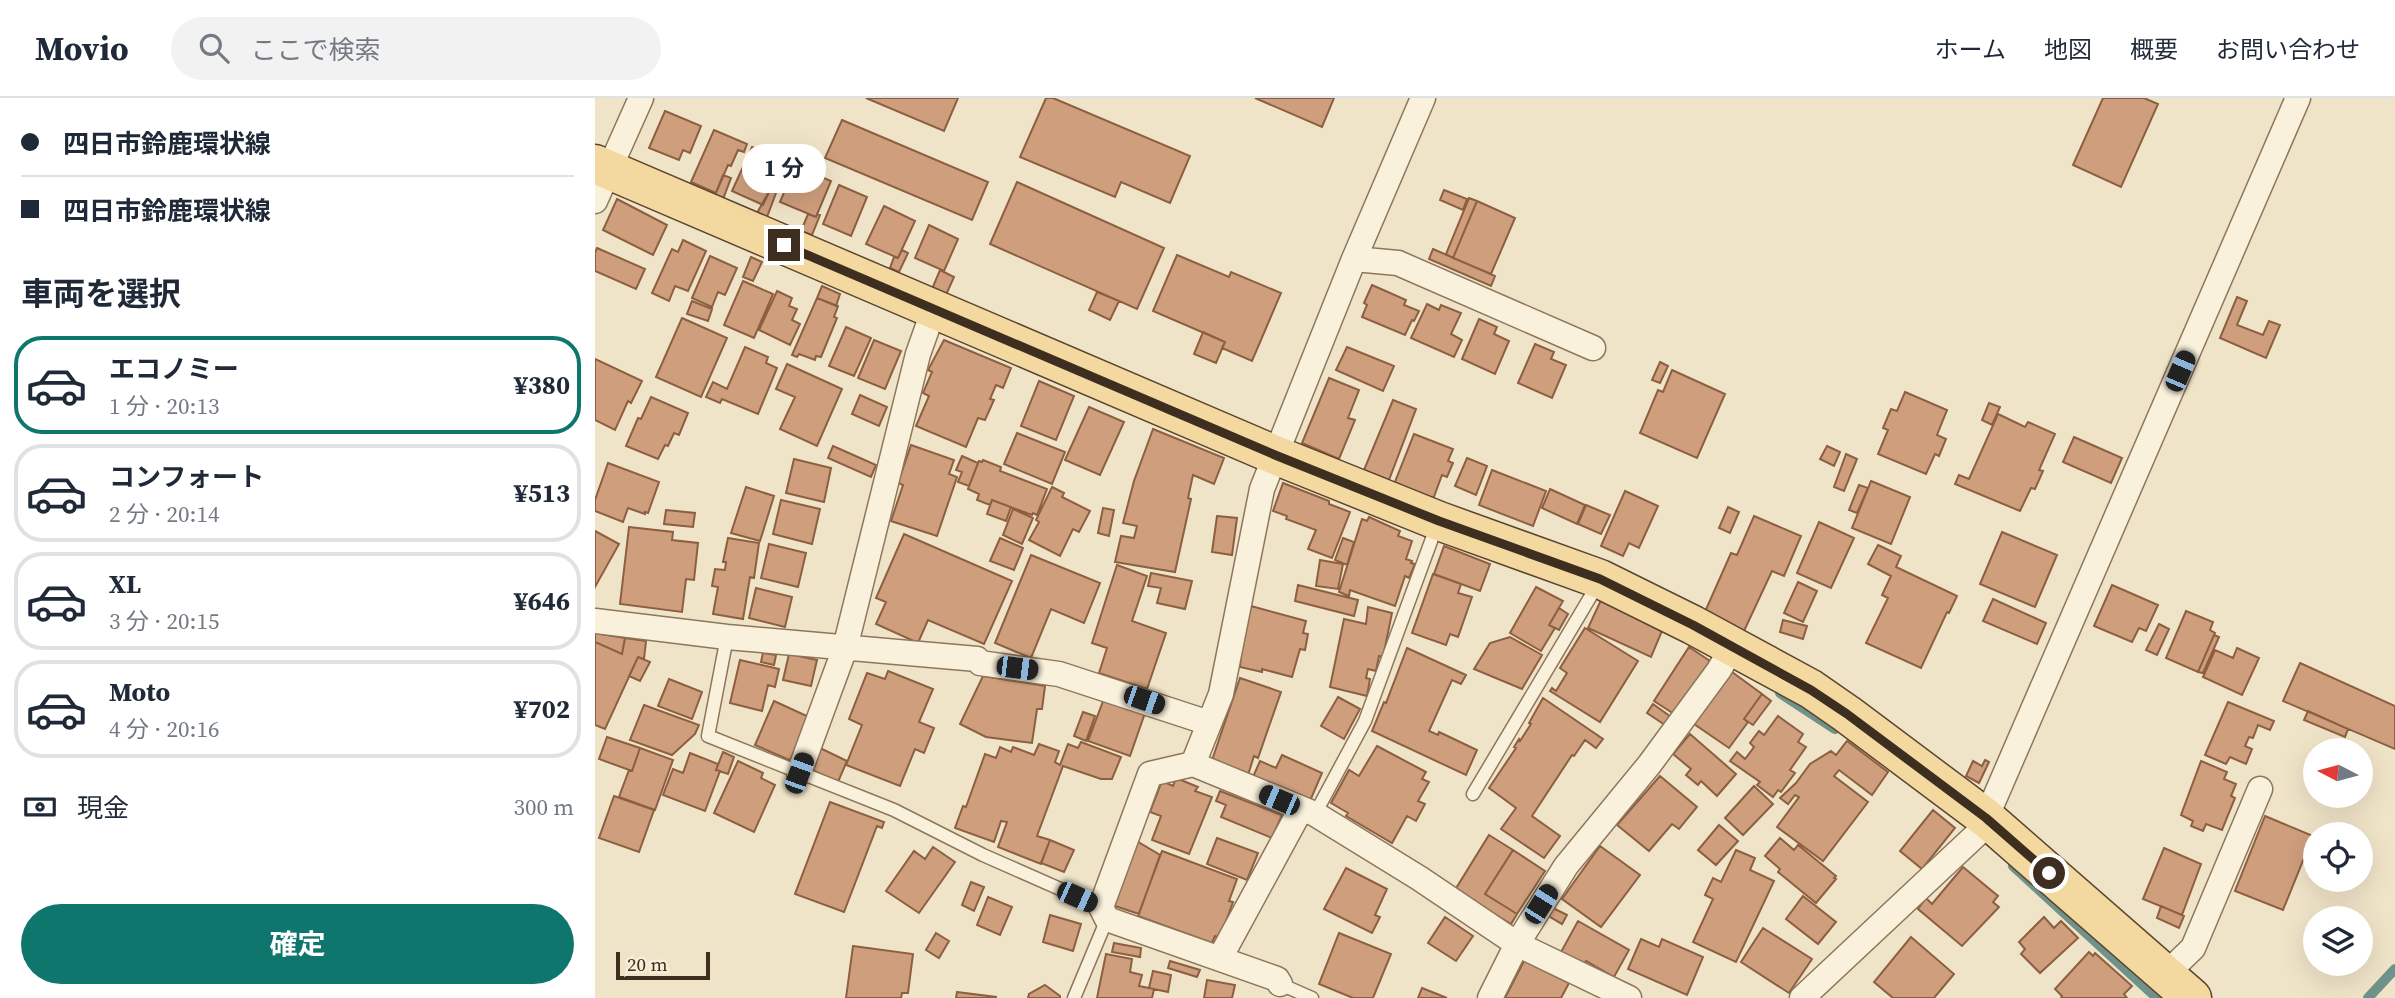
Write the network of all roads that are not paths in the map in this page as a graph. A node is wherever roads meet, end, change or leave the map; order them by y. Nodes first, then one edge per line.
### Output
1 (641, 98) edge
2 (1423, 98) edge
3 (2298, 98) edge
4 (602, 177) edge
5 (1354, 259) junction
6 (933, 310) junction
7 (1593, 348) dead end
8 (1275, 455) junction
9 (1435, 533) junction
10 (1592, 595) junction
11 (595, 621) edge
12 (727, 638) junction
13 (1733, 646) junction
14 (845, 648) junction
15 (1209, 723) junction
16 (1193, 764) junction
17 (799, 773) junction
18 (2260, 789) dead end
19 (1473, 794) dead end
20 (1308, 811) junction
21 (1988, 821) junction
22 (1104, 913) junction
23 (1517, 944) junction
24 (1220, 958) junction
25 (1280, 984) joint
26 (2178, 986) edge
27 (1074, 998) edge
28 (1312, 998) edge
29 (1490, 998) edge
30 (1629, 998) edge
31 (1802, 998) edge

1 - 4 street
2 - 5 street
3 - 21 street
4 - 6 main road
5 - 7 street
5 - 8 street
6 - 8 main road
6 - 14 street
8 - 9 main road
8 - 15 street
9 - 10 main road
9 - 20 lane
10 - 13 main road
10 - 19 lane
11 - 12 street
12 - 14 street
12 - 17 lane
13 - 21 main road
13 - 23 street
14 - 15 street
14 - 17 street
15 - 16 street
16 - 20 street
16 - 22 street
17 - 22 lane
18 - 26 street
20 - 23 street
20 - 24 street
21 - 26 main road
21 - 31 street
22 - 24 street
22 - 27 lane
23 - 29 street
23 - 30 street
24 - 25 street
25 - 28 lane

